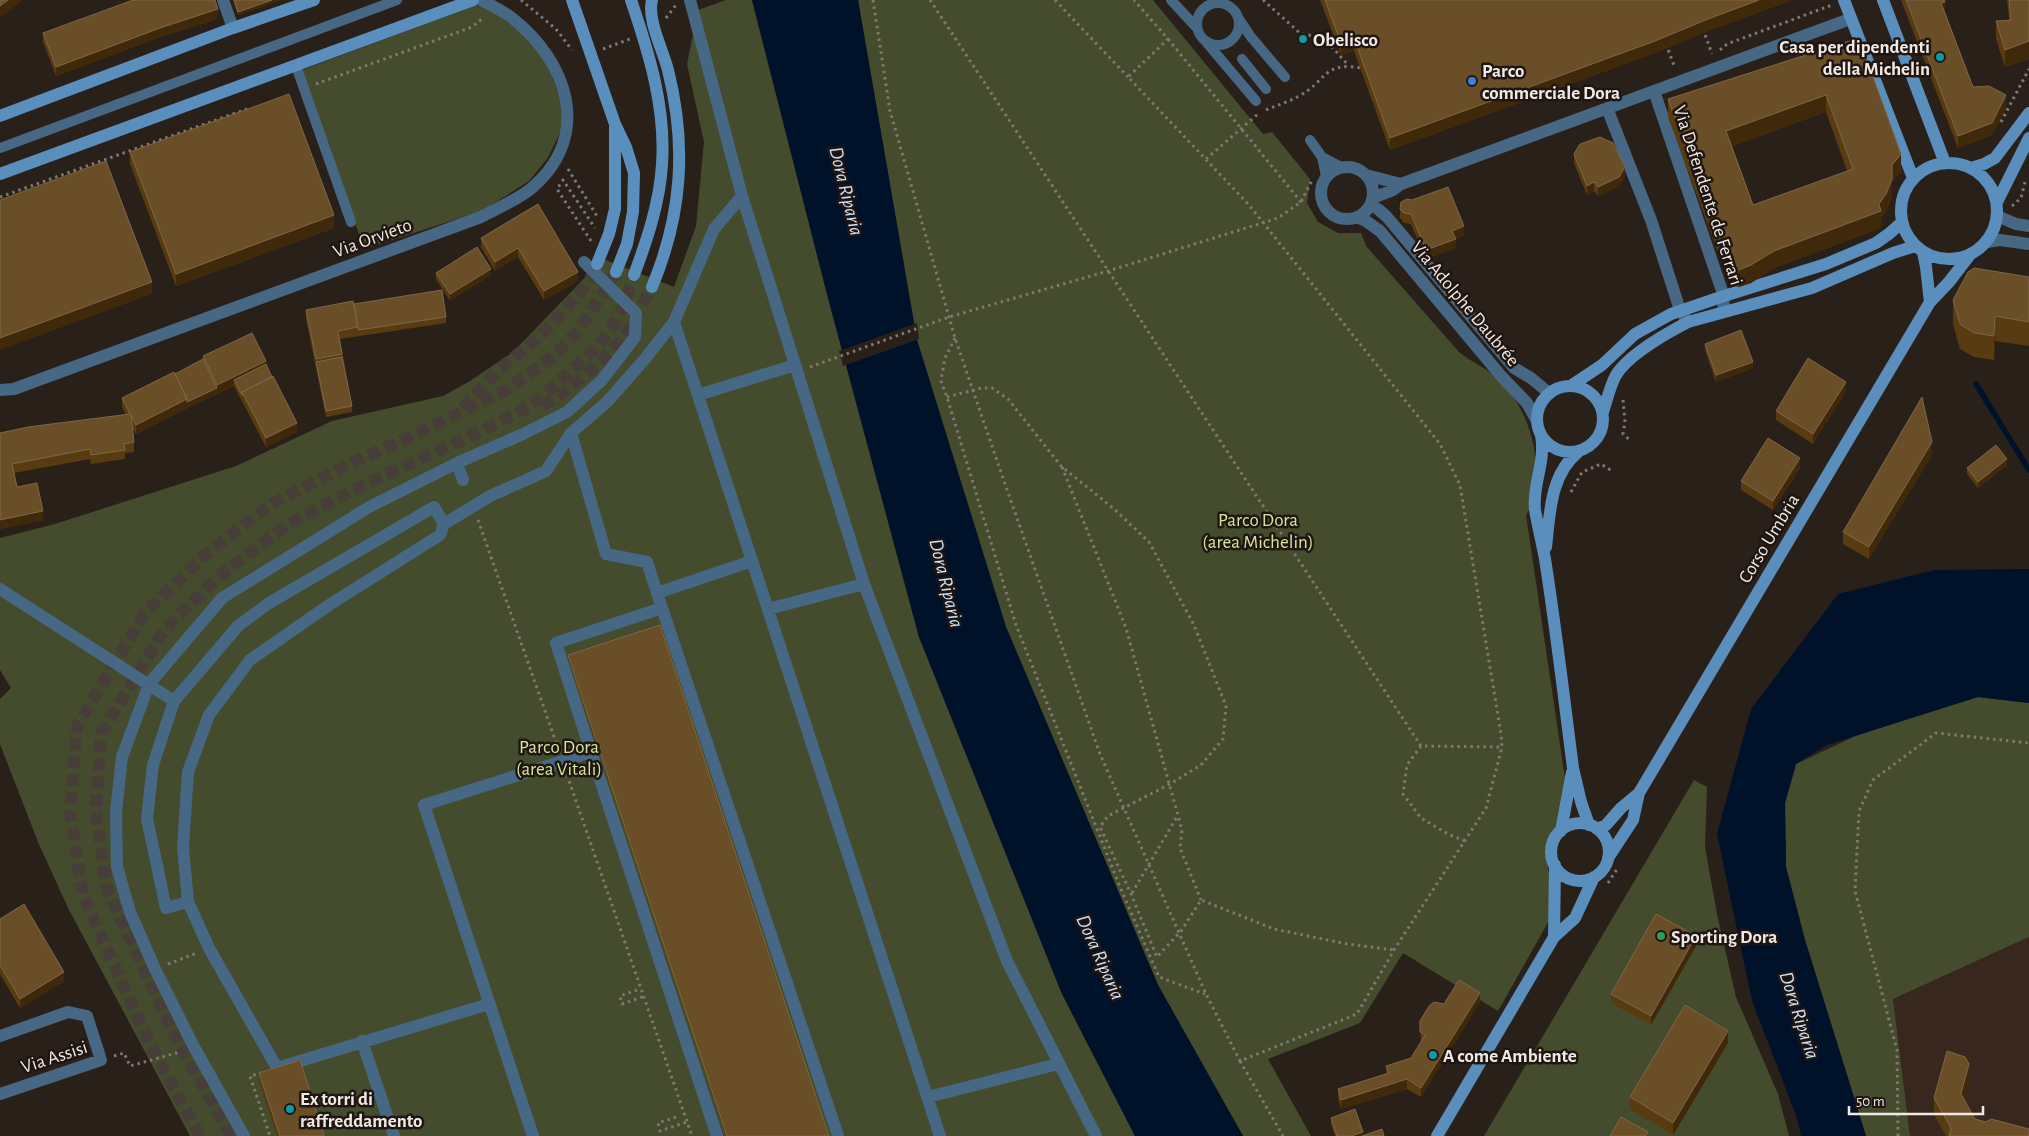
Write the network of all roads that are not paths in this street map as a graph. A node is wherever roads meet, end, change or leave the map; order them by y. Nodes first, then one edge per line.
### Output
1 (223, 0) edge
2 (314, 0) edge
3 (397, 0) edge
4 (473, 0) edge
5 (482, 0) edge
6 (572, 0) edge
7 (632, 0) edge
8 (652, 0) edge
9 (690, 0) edge
10 (1171, 0) edge
11 (1844, 0) edge
12 (1883, 0) edge
13 (1227, 3) edge
14 (1239, 19) junction
15 (1850, 19) junction
16 (232, 28) junction
17 (1197, 28) junction
18 (1207, 43) junction
19 (1242, 59) dead end
20 (296, 66) junction
21 (1285, 78) dead end
22 (1266, 89) dead end
23 (1654, 91) junction
24 (1256, 101) dead end
25 (1607, 108) junction
26 (2029, 113) edge
27 (0, 116) edge
28 (615, 124) junction
29 (2029, 138) edge
30 (1310, 140) dead end
31 (0, 148) edge
32 (1322, 157) junction
33 (1945, 163) junction
34 (1341, 167) junction
35 (1971, 168) junction
36 (0, 174) edge
37 (1366, 174) junction
38 (1326, 176) junction
39 (1913, 178) junction
40 (1401, 184) junction
41 (742, 196) junction
42 (1372, 202) junction
43 (1997, 202) junction
44 (1997, 216) junction
45 (1358, 217) junction
46 (351, 222) dead end
47 (1902, 222) junction
48 (2029, 226) edge
49 (1986, 242) junction
50 (2029, 244) edge
51 (1919, 249) junction
52 (1969, 256) junction
53 (584, 262) dead end
54 (597, 264) tunnel mouth
55 (616, 272) tunnel mouth
56 (634, 276) tunnel mouth
57 (652, 287) tunnel mouth
58 (1724, 296) junction
59 (1930, 302) junction
60 (1680, 310) junction
61 (1723, 312) junction
62 (674, 322) junction
63 (1688, 322) junction
64 (801, 367) junction
65 (1572, 386) junction
66 (0, 390) edge
67 (1549, 393) junction
68 (698, 395) junction
69 (1603, 412) junction
70 (1536, 422) junction
71 (571, 433) junction
72 (1541, 435) junction
73 (1578, 452) junction
74 (457, 463) junction
75 (463, 480) dead end
76 (444, 524) junction
77 (1544, 557) junction
78 (752, 562) junction
79 (864, 584) junction
80 (0, 588) edge
81 (657, 593) junction
82 (662, 608) junction
83 (768, 609) junction
84 (149, 684) junction
85 (174, 701) junction
86 (591, 752) junction
87 (1573, 768) junction
88 (1639, 793) junction
89 (1593, 827) junction
90 (1561, 831) junction
91 (1608, 858) junction
92 (1555, 865) junction
93 (1594, 877) junction
94 (188, 902) junction
95 (1554, 937) junction
96 (489, 1004) junction
97 (0, 1036) edge
98 (362, 1042) junction
99 (1058, 1064) junction
100 (0, 1094) edge
101 (928, 1096) junction
102 (244, 1136) edge
103 (394, 1136) edge
104 (533, 1136) edge
105 (717, 1136) edge
106 (838, 1136) edge
107 (940, 1136) edge
108 (1096, 1136) edge
109 (1437, 1136) edge

1 - 16 street
2 - 16 street
3 - 31 lane
4 - 20 street
5 - 66 street, Via Orvieto
6 - 28 street
7 - 56 street
8 - 57 street
9 - 41 street
10 - 17 lane
11 - 15 street
12 - 33 street
13 - 14 lane
13 - 17 lane
14 - 18 lane
14 - 21 lane
15 - 23 street
15 - 39 street
16 - 27 street
17 - 18 lane
18 - 24 lane
19 - 22 lane
20 - 36 street
20 - 46 lane
23 - 25 street
23 - 58 street, Via Defendente de Ferrari
25 - 40 street
25 - 60 street
26 - 35 street
28 - 54 street
28 - 55 street
29 - 43 street, Corso Umbria
30 - 32 lane
32 - 34 lane
32 - 38 lane
33 - 35 street
33 - 39 street
34 - 37 street
34 - 38 street
35 - 43 street, Corso Umbria
37 - 40 street
37 - 42 street
38 - 45 street
39 - 47 street
40 - 42 street
41 - 62 street
41 - 64 street
42 - 45 street
42 - 67 street, Via Adolphe Daubrée
43 - 44 street, Corso Umbria
44 - 48 street
44 - 49 street, Corso Umbria
45 - 70 street, Via Adolphe Daubrée
47 - 51 street
47 - 58 street
49 - 50 street
49 - 52 street, Corso Umbria
51 - 52 street
51 - 59 street
51 - 61 street
52 - 59 street, Corso Umbria
53 - 74 street
58 - 60 street
58 - 61 street, Via Defendente de Ferrari
59 - 88 street, Corso Umbria
60 - 63 street
60 - 65 street
61 - 63 street
62 - 68 street
62 - 71 street
63 - 69 street
64 - 68 street
64 - 79 street
65 - 67 street
65 - 69 street
67 - 70 street
68 - 78 street
69 - 73 street
70 - 72 street
71 - 76 street
71 - 81 street
72 - 73 street
72 - 77 street
73 - 77 street
74 - 75 street
74 - 84 street
76 - 85 street
76 - 94 street
77 - 87 street
78 - 81 street
78 - 83 street
79 - 83 street
79 - 99 street
80 - 84 street
81 - 82 street
82 - 86 street
82 - 106 street
83 - 101 street
84 - 85 street
84 - 102 street
85 - 94 street
86 - 96 street
86 - 105 street
87 - 89 street
87 - 90 street
88 - 89 street, Corso Umbria
88 - 91 street, Corso Umbria
89 - 90 street
89 - 91 street
90 - 92 street
91 - 93 street
92 - 93 street
92 - 95 street
93 - 95 street
94 - 98 street
95 - 109 street
96 - 98 street
96 - 104 street
97 - 100 street, Via Assisi
98 - 103 street
99 - 101 street
99 - 108 street
101 - 107 street

